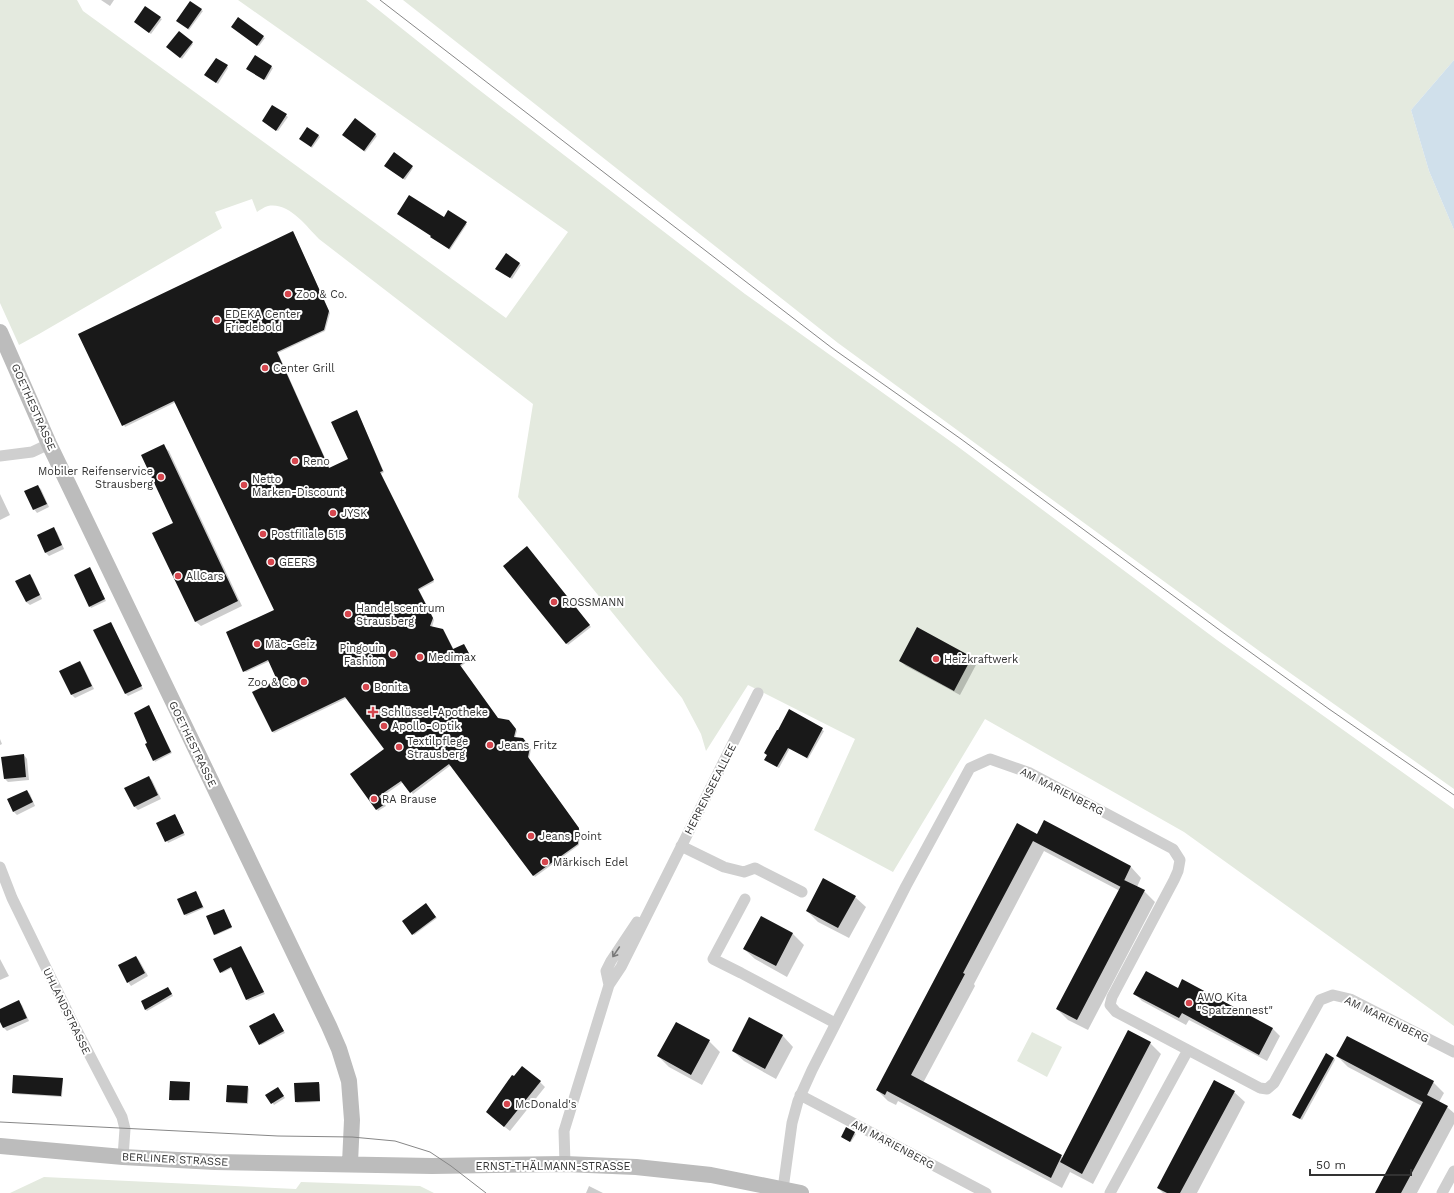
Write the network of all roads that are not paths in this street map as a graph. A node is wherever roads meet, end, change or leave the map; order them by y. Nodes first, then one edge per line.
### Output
1 (0, 332) edge
2 (49, 444) junction
3 (0, 456) edge
4 (758, 692) dead end
5 (681, 846) junction
6 (0, 867) edge
7 (802, 892) dead end
8 (745, 899) dead end
9 (835, 1023) junction
10 (1188, 1050) junction
11 (1454, 1052) edge
12 (800, 1095) junction
13 (0, 1146) edge
14 (123, 1157) junction
15 (350, 1163) junction
16 (565, 1164) junction
17 (1454, 1171) edge
18 (783, 1189) junction
19 (801, 1193) edge
20 (986, 1193) edge
21 (1110, 1193) edge
22 (1442, 1193) edge

1 - 2 street, GOETHESTRASSE
2 - 3 street
2 - 15 street, GOETHESTRASSE
4 - 5 street, HERRENSEEALLEE
5 - 7 street
5 - 16 street, HERRENSEEALLEE
6 - 14 street, UHLANDSTRASSE
8 - 9 street
9 - 10 street, AM MARIENBERG
9 - 12 street, AM MARIENBERG
10 - 11 street, AM MARIENBERG
10 - 21 street
12 - 18 street, AM MARIENBERG
12 - 20 street, AM MARIENBERG
13 - 14 street, BERLINER STRASSE
14 - 15 street, BERLINER STRASSE
15 - 16 street, ERNST-THÄLMANN-STRASSE
16 - 18 street, ERNST-THÄLMANN-STRASSE
17 - 22 street
18 - 19 street, ERNST-THÄLMANN-STRASSE

